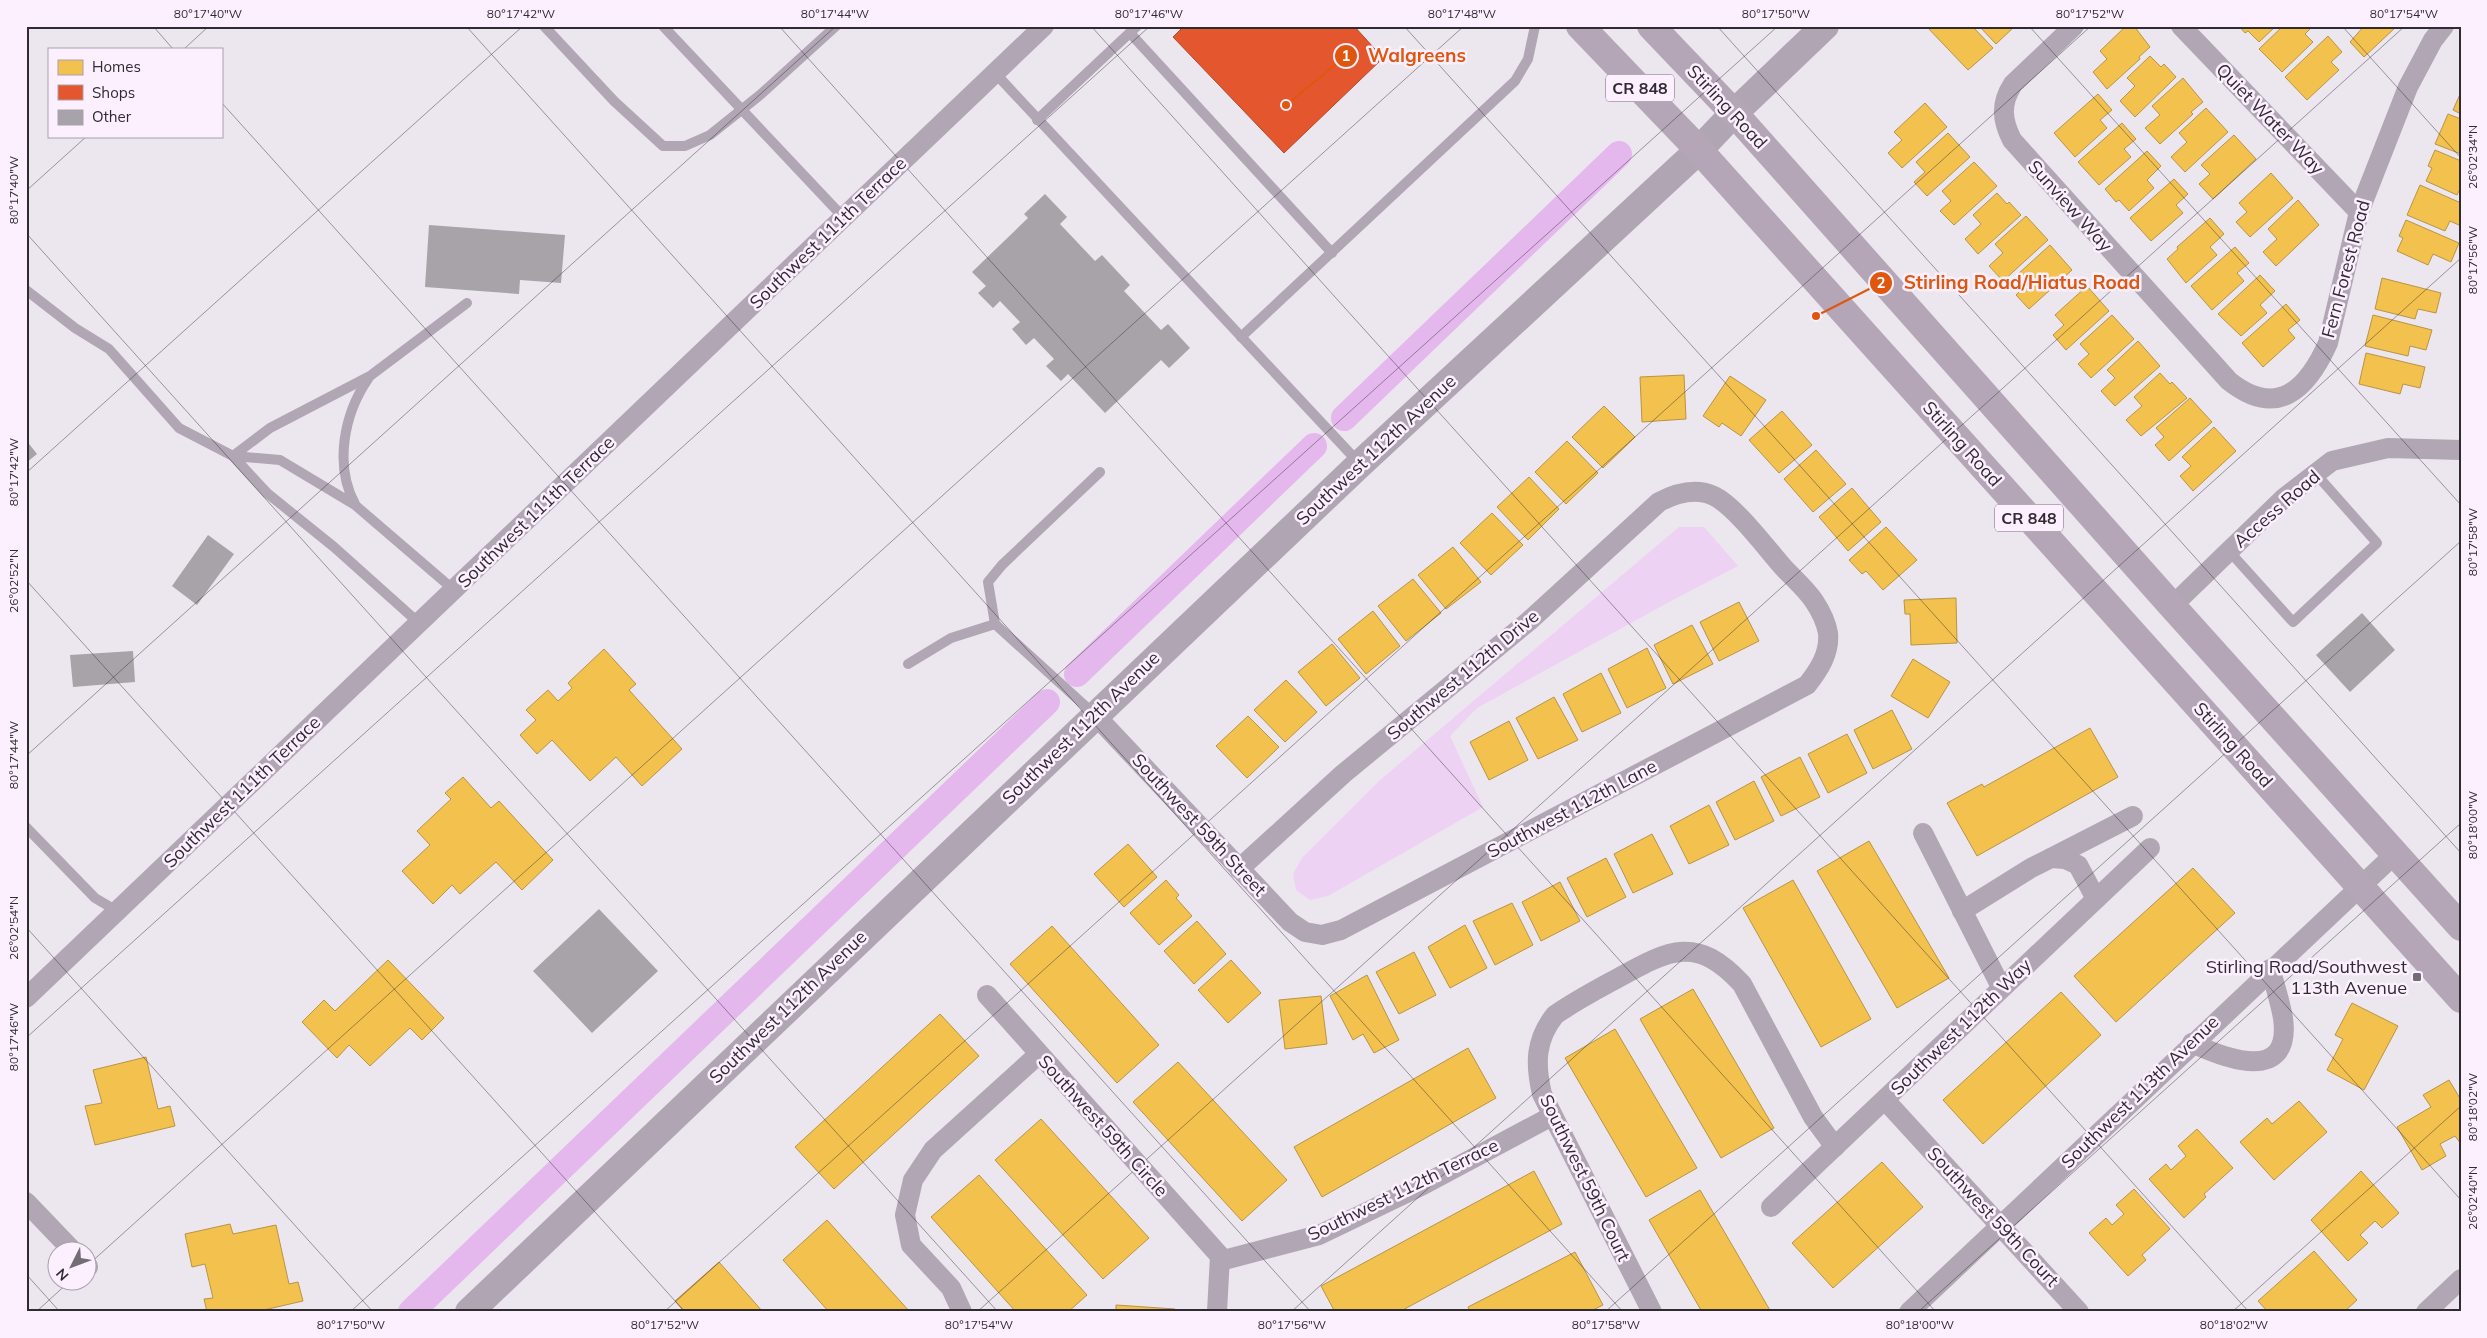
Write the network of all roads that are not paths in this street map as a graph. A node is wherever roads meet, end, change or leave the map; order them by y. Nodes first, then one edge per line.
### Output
1 (544, 26) edge
2 (662, 26) edge
3 (836, 26) edge
4 (1044, 26) edge
5 (1535, 26) edge
6 (1580, 26) edge
7 (1651, 26) edge
8 (1825, 26) edge
9 (2074, 26) edge
10 (2181, 26) edge
11 (2444, 26) edge
12 (1134, 30) edge
13 (996, 73) junction
14 (740, 110) junction
15 (1734, 112) junction
16 (1037, 120) junction
17 (1699, 150) junction
18 (2359, 212) junction
19 (844, 218) junction
20 (1332, 253) junction
21 (26, 290) edge
22 (467, 303) dead end
23 (1241, 338) junction
24 (370, 376) junction
25 (2257, 398) joint
26 (2461, 450) edge
27 (233, 456) junction
28 (1360, 464) junction
29 (1100, 472) dead end
30 (2316, 474) junction
31 (1692, 491) joint
32 (355, 505) junction
33 (2229, 551) junction
34 (454, 590) junction
35 (2172, 606) junction
36 (420, 624) junction
37 (995, 624) junction
38 (908, 664) dead end
39 (1095, 715) junction
40 (2133, 816) dead end
41 (26, 827) edge
42 (1923, 833) dead end
43 (2150, 848) dead end
44 (2394, 854) junction
45 (2051, 858) junction
46 (1239, 869) junction
47 (2359, 886) junction
48 (2096, 899) junction
49 (118, 911) junction
50 (1962, 911) junction
51 (2461, 927) edge
52 (1305, 932) joint
53 (2270, 969) junction
54 (2001, 988) junction
55 (986, 995) dead end
56 (26, 998) edge
57 (2461, 999) edge
58 (2192, 1043) junction
59 (1039, 1054) junction
60 (1885, 1100) junction
61 (1552, 1116) junction
62 (1835, 1147) junction
63 (26, 1202) edge
64 (1771, 1207) dead end
65 (2001, 1225) junction
66 (62, 1240) edge
67 (1220, 1258) junction
68 (2461, 1279) edge
69 (469, 1312) edge
70 (962, 1312) edge
71 (1217, 1312) edge
72 (1652, 1312) edge
73 (1909, 1312) edge
74 (2079, 1312) edge
75 (2426, 1312) edge

1 - 14 lane
2 - 14 lane
3 - 14 lane
4 - 13 street, Southwest 111th Terrace
5 - 20 lane
6 - 17 main road, Stirling Road / CR 848
7 - 15 main road, Stirling Road / CR 848
8 - 15 street, Southwest 112th Avenue
9 - 25 street, Sunview Way
10 - 18 street, Quiet Water Way
11 - 18 street, Fern Forest Road
12 - 16 lane
12 - 20 lane
13 - 16 lane
13 - 19 street, Southwest 111th Terrace
14 - 19 lane
15 - 17 street, Southwest 112th Avenue
15 - 35 main road, Stirling Road / CR 848
16 - 23 lane
17 - 28 street, Southwest 112th Avenue
17 - 47 main road, Stirling Road / CR 848
18 - 25 street, Fern Forest Road
19 - 34 street, Southwest 111th Terrace
20 - 23 lane
21 - 27 lane
22 - 24 lane
23 - 28 lane
24 - 27 lane
24 - 32 lane
26 - 30 street, Access Road
27 - 32 lane
27 - 36 lane
28 - 39 street, Southwest 112th Avenue
29 - 37 lane
30 - 33 street, Access Road
30 - 33 lane
31 - 46 street, Southwest 112th Drive
31 - 52 street, Southwest 112th Lane
32 - 34 lane
33 - 35 street, Access Road
34 - 36 street, Southwest 111th Terrace
35 - 44 main road, Stirling Road / CR 848
36 - 49 street, Southwest 111th Terrace
37 - 38 lane
37 - 39 lane
39 - 46 street, Southwest 59th Street
39 - 69 street, Southwest 112th Avenue
40 - 45 street
41 - 49 lane
42 - 50 street
43 - 48 street, Southwest 112th Way
44 - 47 street, Southwest 113th Avenue
44 - 51 main road, Stirling Road / CR 848
45 - 48 street
45 - 50 street
46 - 52 street, Southwest 59th Street
47 - 53 street, Southwest 113th Avenue
47 - 57 main road, Stirling Road / CR 848
48 - 54 street, Southwest 112th Way
49 - 56 street, Southwest 111th Terrace
50 - 54 street
53 - 58 street, Southwest 113th Avenue
53 - 58 street
54 - 60 street, Southwest 112th Way
55 - 59 street, Southwest 59th Circle
58 - 65 street, Southwest 113th Avenue
59 - 67 street, Southwest 59th Circle
59 - 70 street
60 - 62 street, Southwest 112th Way
60 - 65 street, Southwest 59th Court
61 - 62 street, Southwest 59th Court
61 - 67 street, Southwest 112th Terrace
61 - 72 street, Southwest 59th Court
62 - 64 street, Southwest 112th Way
63 - 66 street
65 - 73 street, Southwest 113th Avenue
65 - 74 street, Southwest 59th Court
67 - 71 street
68 - 75 street

